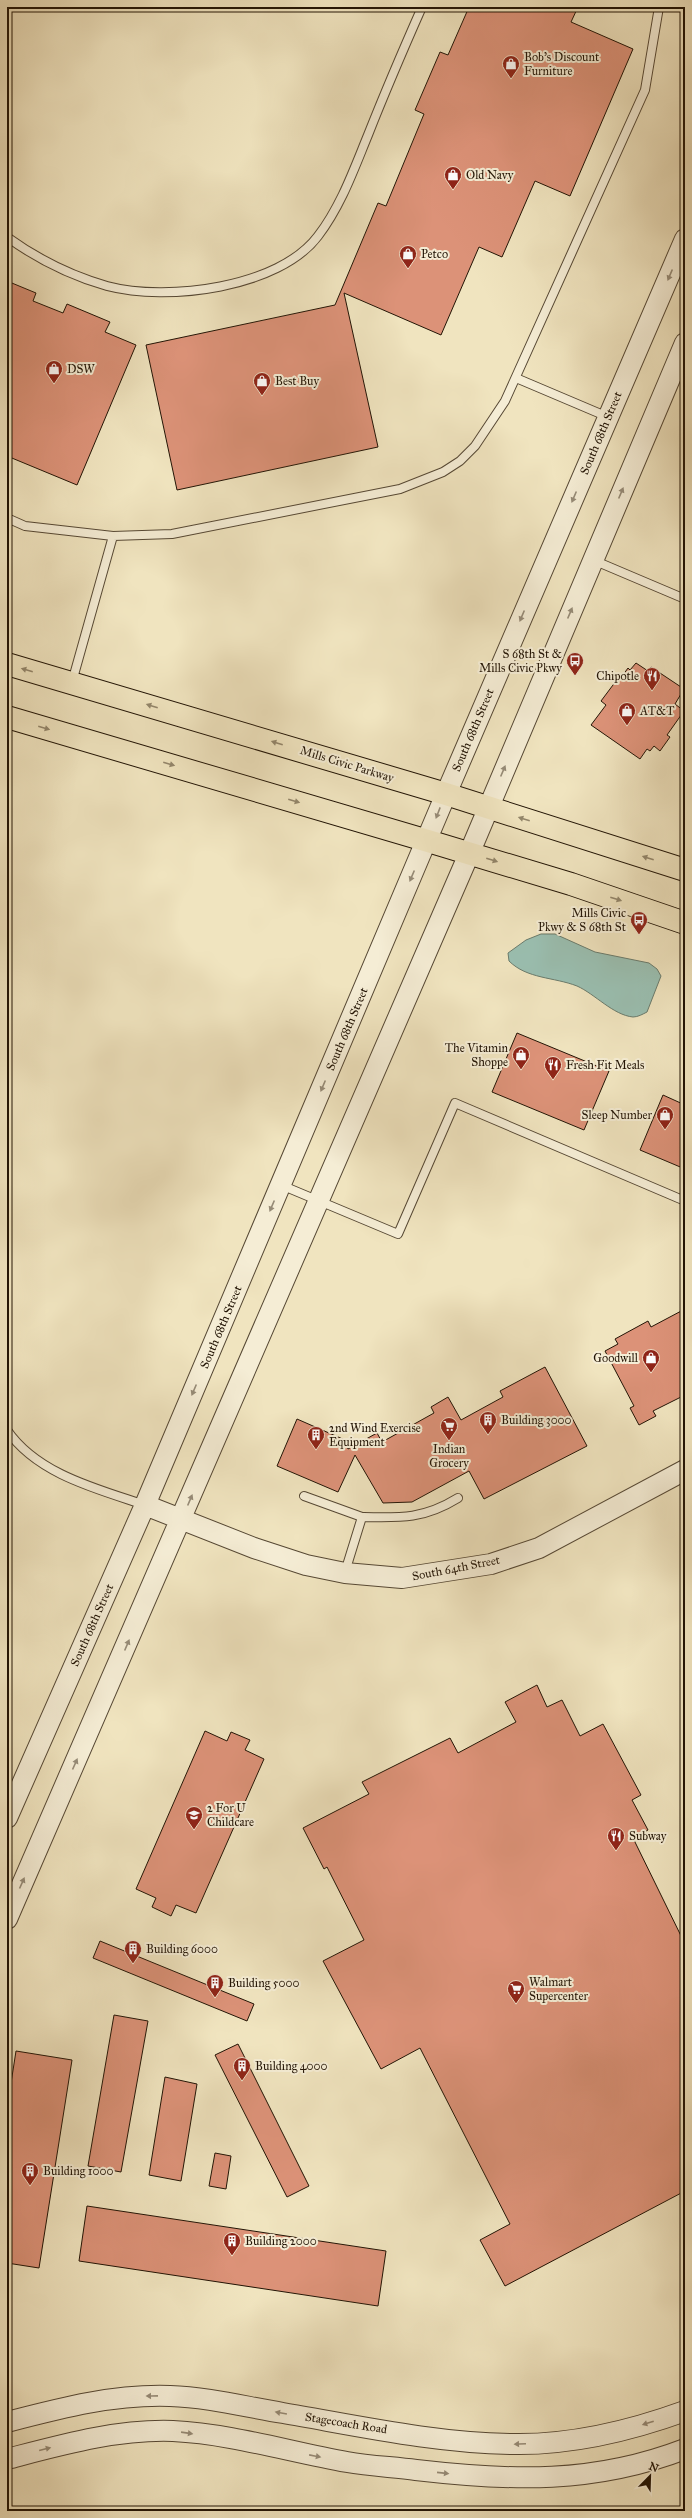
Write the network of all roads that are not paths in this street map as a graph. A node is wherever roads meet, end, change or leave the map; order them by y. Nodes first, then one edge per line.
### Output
1 (422, 7) edge
2 (659, 7) edge
3 (7, 237) edge
4 (685, 239) edge
5 (685, 343) edge
6 (516, 378) junction
7 (608, 417) junction
8 (7, 518) edge
9 (113, 536) junction
10 (592, 560) junction
11 (685, 599) edge
12 (7, 664) edge
13 (71, 682) junction
14 (7, 717) edge
15 (446, 794) junction
16 (488, 807) junction
17 (428, 840) junction
18 (469, 854) junction
19 (685, 870) edge
20 (685, 922) edge
21 (281, 1185) junction
22 (319, 1201) junction
23 (685, 1201) edge
24 (7, 1430) edge
25 (685, 1470) edge
26 (304, 1496) dead end
27 (458, 1498) dead end
28 (145, 1505) junction
29 (362, 1517) junction
30 (182, 1520) junction
31 (345, 1573) junction
32 (7, 1818) edge
33 (7, 1919) edge
34 (685, 2411) edge
35 (7, 2422) edge
36 (685, 2449) edge
37 (7, 2459) edge

1 - 3 lane
2 - 6 lane
4 -> 7 street, South 68th Street
10 -> 5 street
6 - 7 lane
6 - 9 lane
7 -> 15 street, South 68th Street
8 - 9 lane
9 - 13 lane
10 - 11 lane
16 -> 10 street
13 -> 12 main road, Mills Civic Parkway
15 -> 13 main road, Mills Civic Parkway
14 -> 17 main road
15 - 16 main road, Mills Civic Parkway
15 -> 17 street, South 68th Street
16 - 18 street
19 -> 16 main road, Mills Civic Parkway
17 - 18 main road
17 -> 21 street, South 68th Street
18 -> 20 main road
18 - 22 street
21 - 22 lane
21 -> 28 street, South 68th Street
22 - 23 lane
30 -> 22 street
24 - 28 lane
25 - 31 street, South 64th Street
26 - 29 lane
27 - 29 lane
28 - 30 street, South 64th Street
28 - 32 street, South 68th Street
29 - 31 lane
30 - 31 street, South 64th Street
33 -> 30 street
34 -> 35 street, Stagecoach Road
37 -> 36 street

